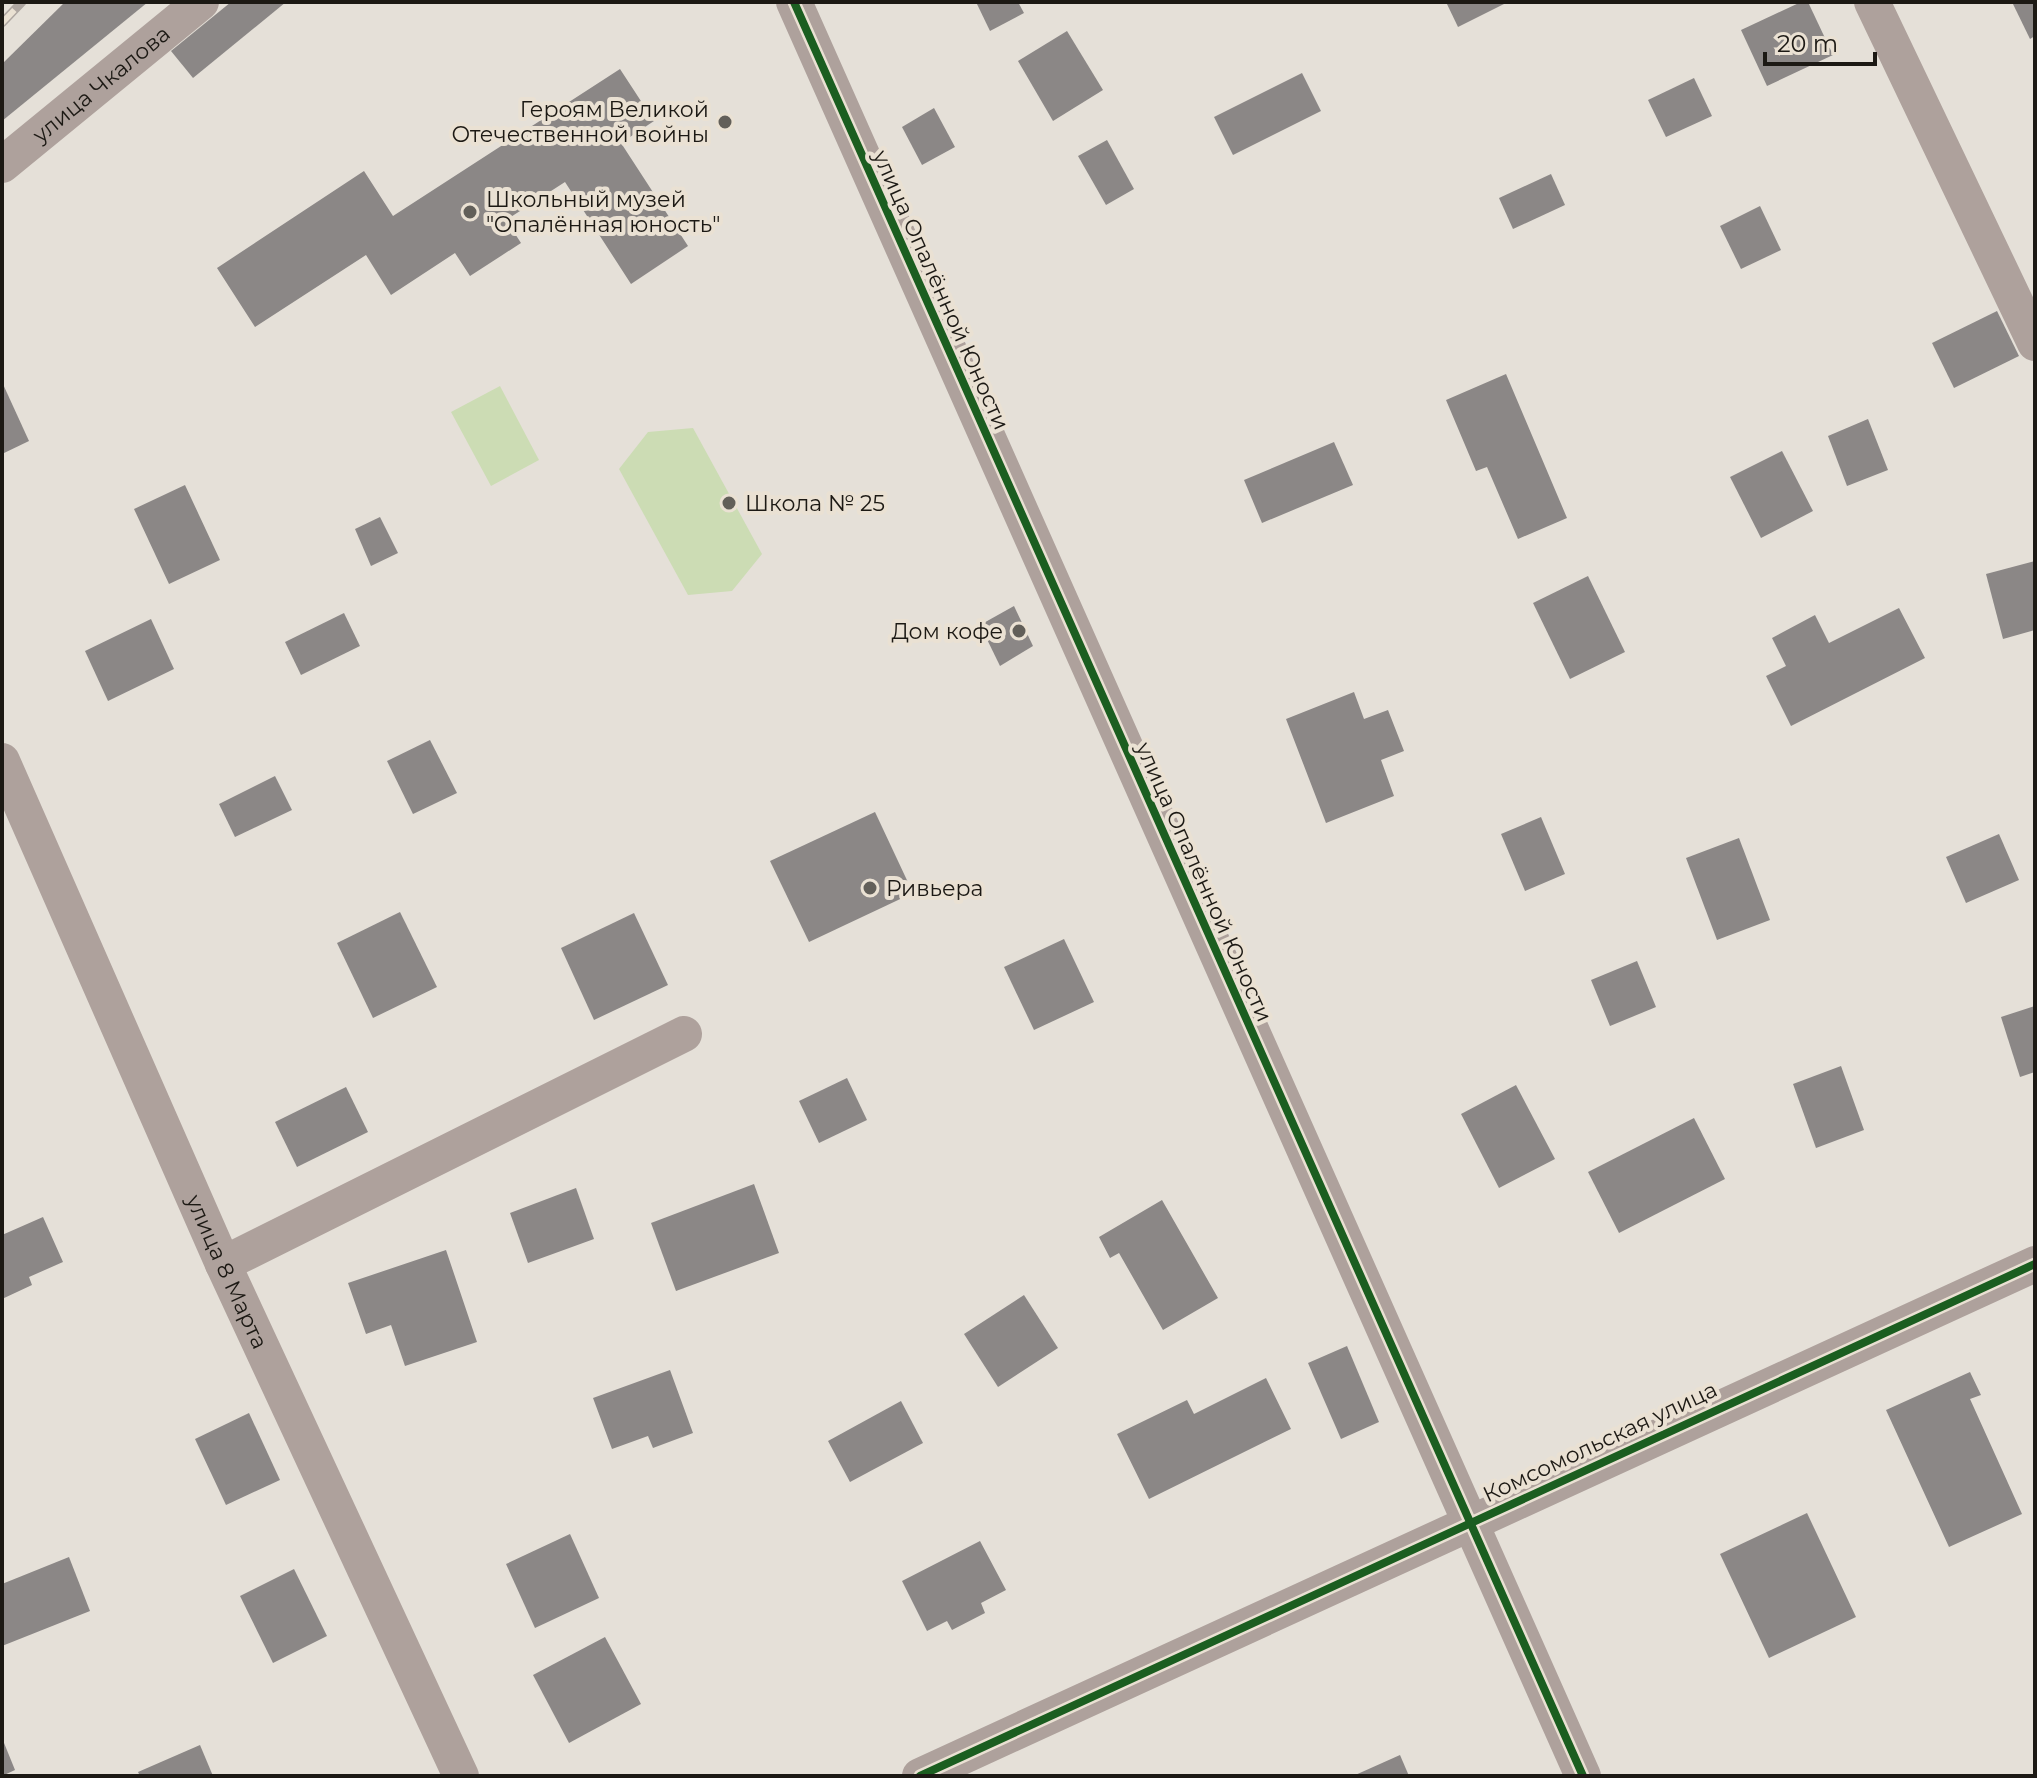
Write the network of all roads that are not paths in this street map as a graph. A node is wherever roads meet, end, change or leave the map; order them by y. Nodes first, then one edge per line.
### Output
1 (201, 2) edge
2 (794, 2) edge
3 (1872, 2) edge
4 (2, 165) edge
5 (2035, 343) edge
6 (2, 761) edge
7 (684, 1034) dead end
8 (223, 1264) junction
9 (2035, 1264) edge
10 (1469, 1523) junction
11 (461, 1776) edge
12 (920, 1776) edge
13 (1583, 1776) edge

1 - 4 street, улица Чкалова
2 - 10 street, улица Опалённой Юности
3 - 5 street
6 - 8 street, улица 8 Марта
7 - 8 street
8 - 11 street, улица 8 Марта
9 - 10 street, Комсомольская улица
10 - 12 street, Комсомольская улица
10 - 13 street, улица Опалённой Юности

